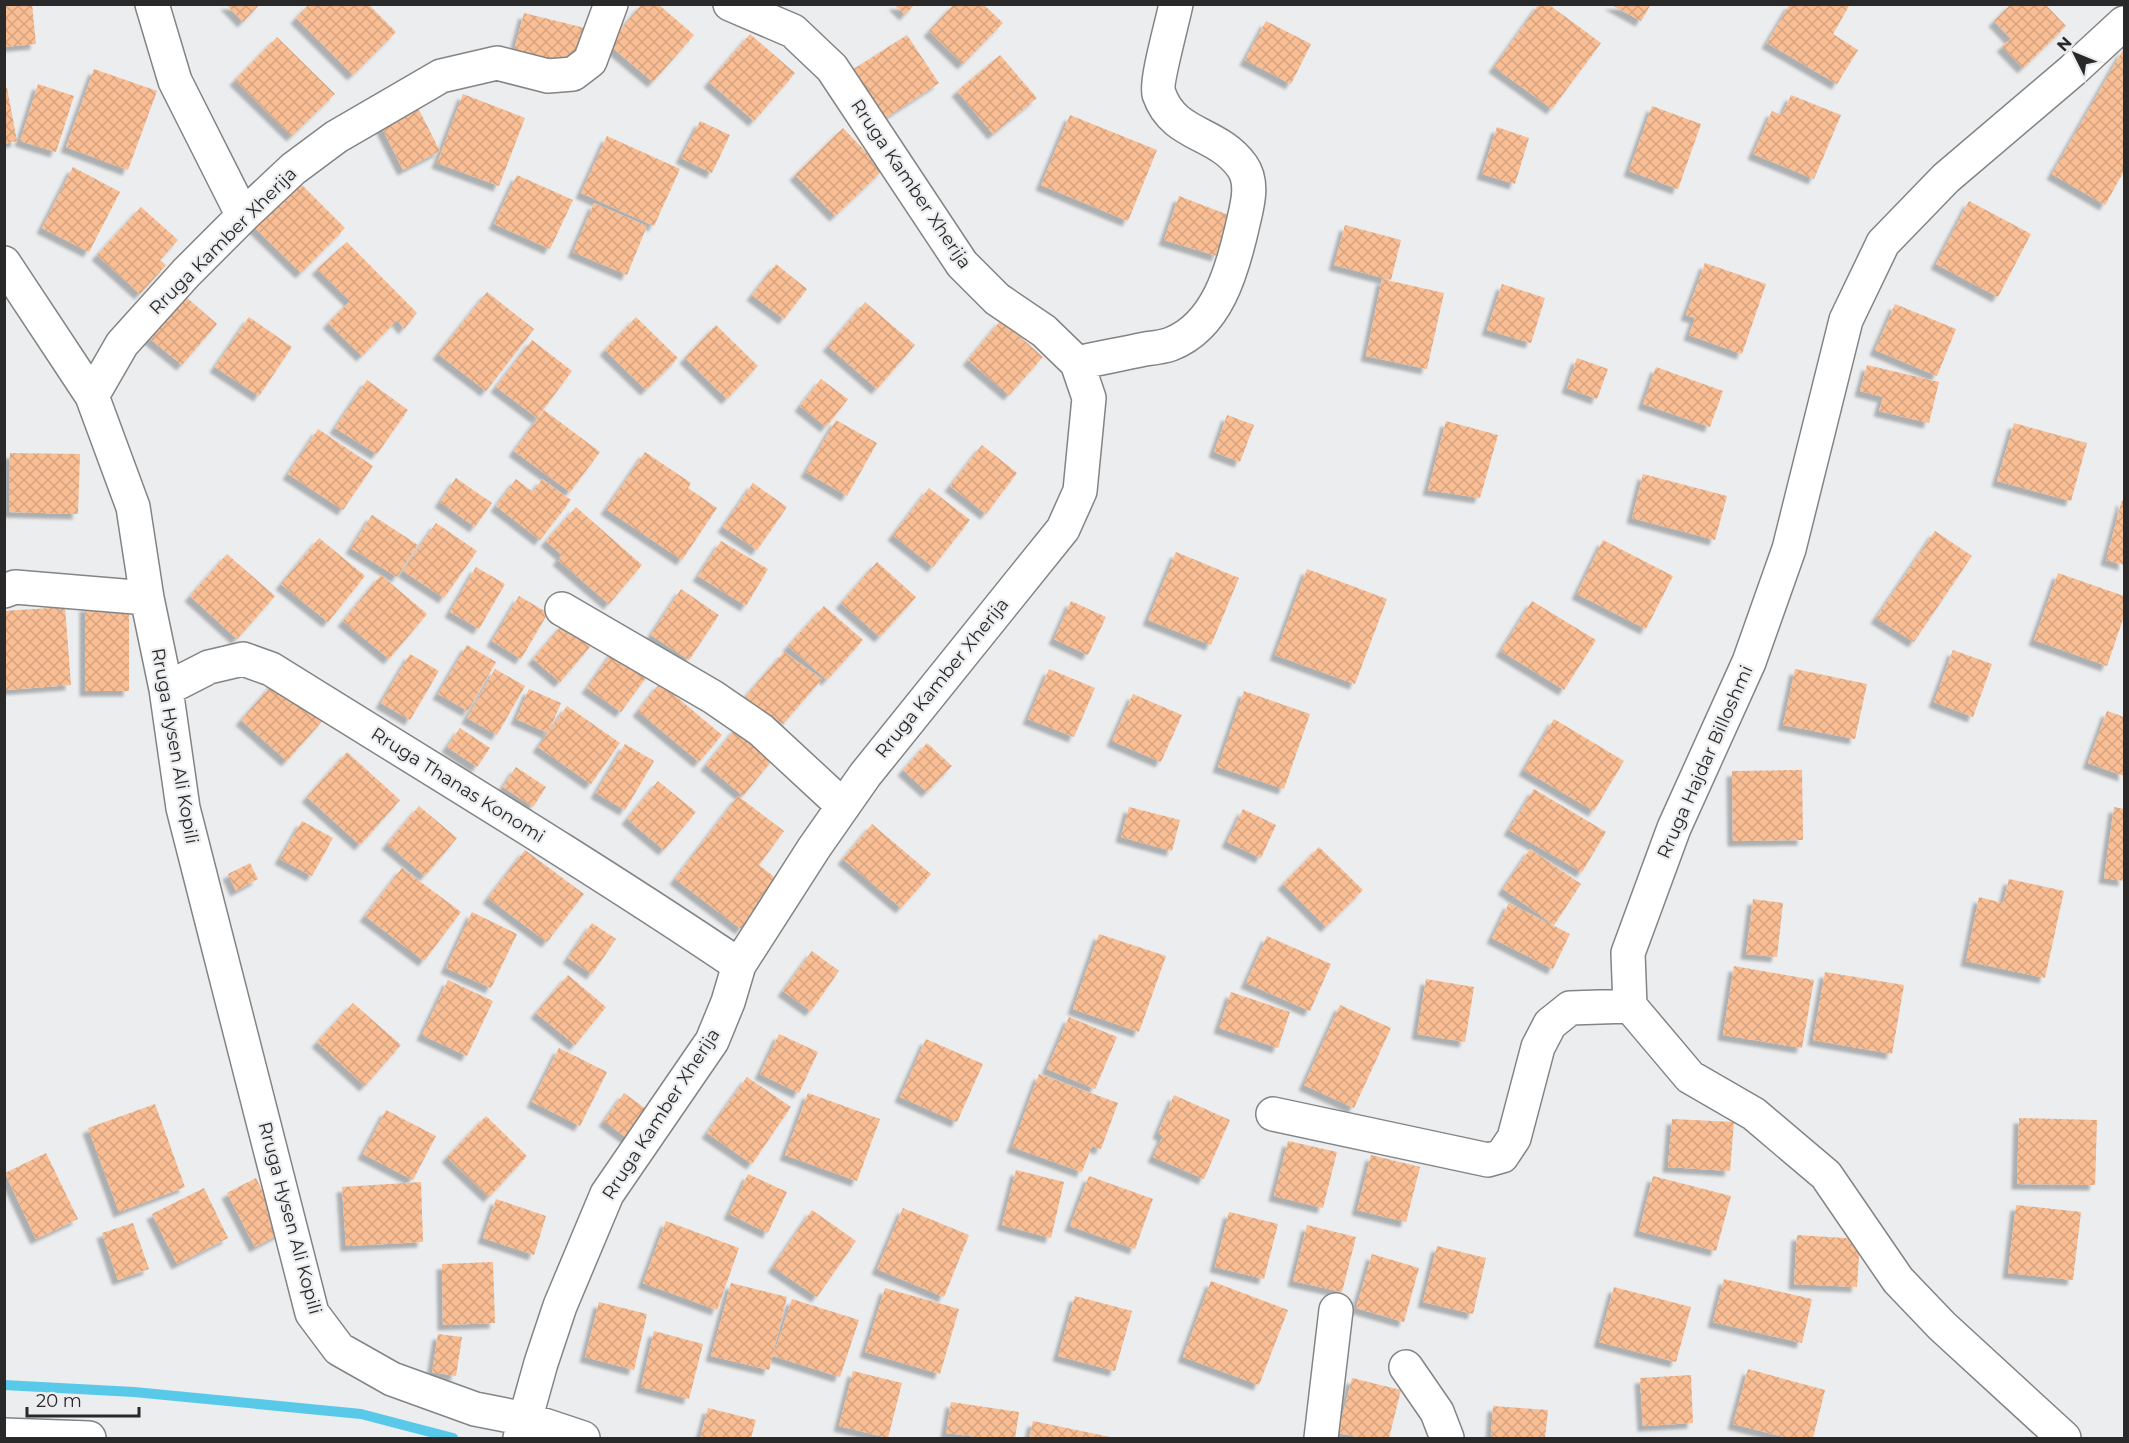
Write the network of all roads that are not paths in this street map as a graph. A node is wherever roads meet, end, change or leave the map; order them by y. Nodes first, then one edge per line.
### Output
1 (152, 4) edge
2 (611, 4) edge
3 (730, 4) edge
4 (1176, 4) edge
5 (2124, 23) edge
6 (243, 216) junction
7 (4, 263) edge
8 (1077, 363) junction
9 (92, 396) junction
10 (4, 591) edge
11 (147, 598) junction
12 (562, 609) dead end
13 (166, 689) junction
14 (842, 805) junction
15 (739, 965) junction
16 (1630, 1006) junction
17 (1273, 1114) dead end
18 (1336, 1310) dead end
19 (1406, 1367) dead end
20 (523, 1431) edge
21 (4, 1435) edge
22 (89, 1438) edge
23 (583, 1438) edge
24 (1321, 1438) edge
25 (1447, 1438) edge
26 (2064, 1438) edge

1 - 6 street
2 - 6 street, Rruga Kamber Xherija
3 - 8 street, Rruga Kamber Xherija
4 - 8 street
5 - 16 street, Rruga Hajdar Billoshmi
6 - 9 street, Rruga Kamber Xherija
7 - 9 street, Rruga Hysen Ali Kopili
8 - 14 street, Rruga Kamber Xherija
9 - 11 street, Rruga Hysen Ali Kopili
10 - 11 street
11 - 13 street, Rruga Hysen Ali Kopili
12 - 14 street
13 - 15 street, Rruga Thanas Konomi
13 - 20 street, Rruga Hysen Ali Kopili
14 - 15 street, Rruga Kamber Xherija
15 - 20 street, Rruga Kamber Xherija
16 - 17 street
16 - 26 street
18 - 24 street
19 - 25 street
20 - 23 street
21 - 22 street

